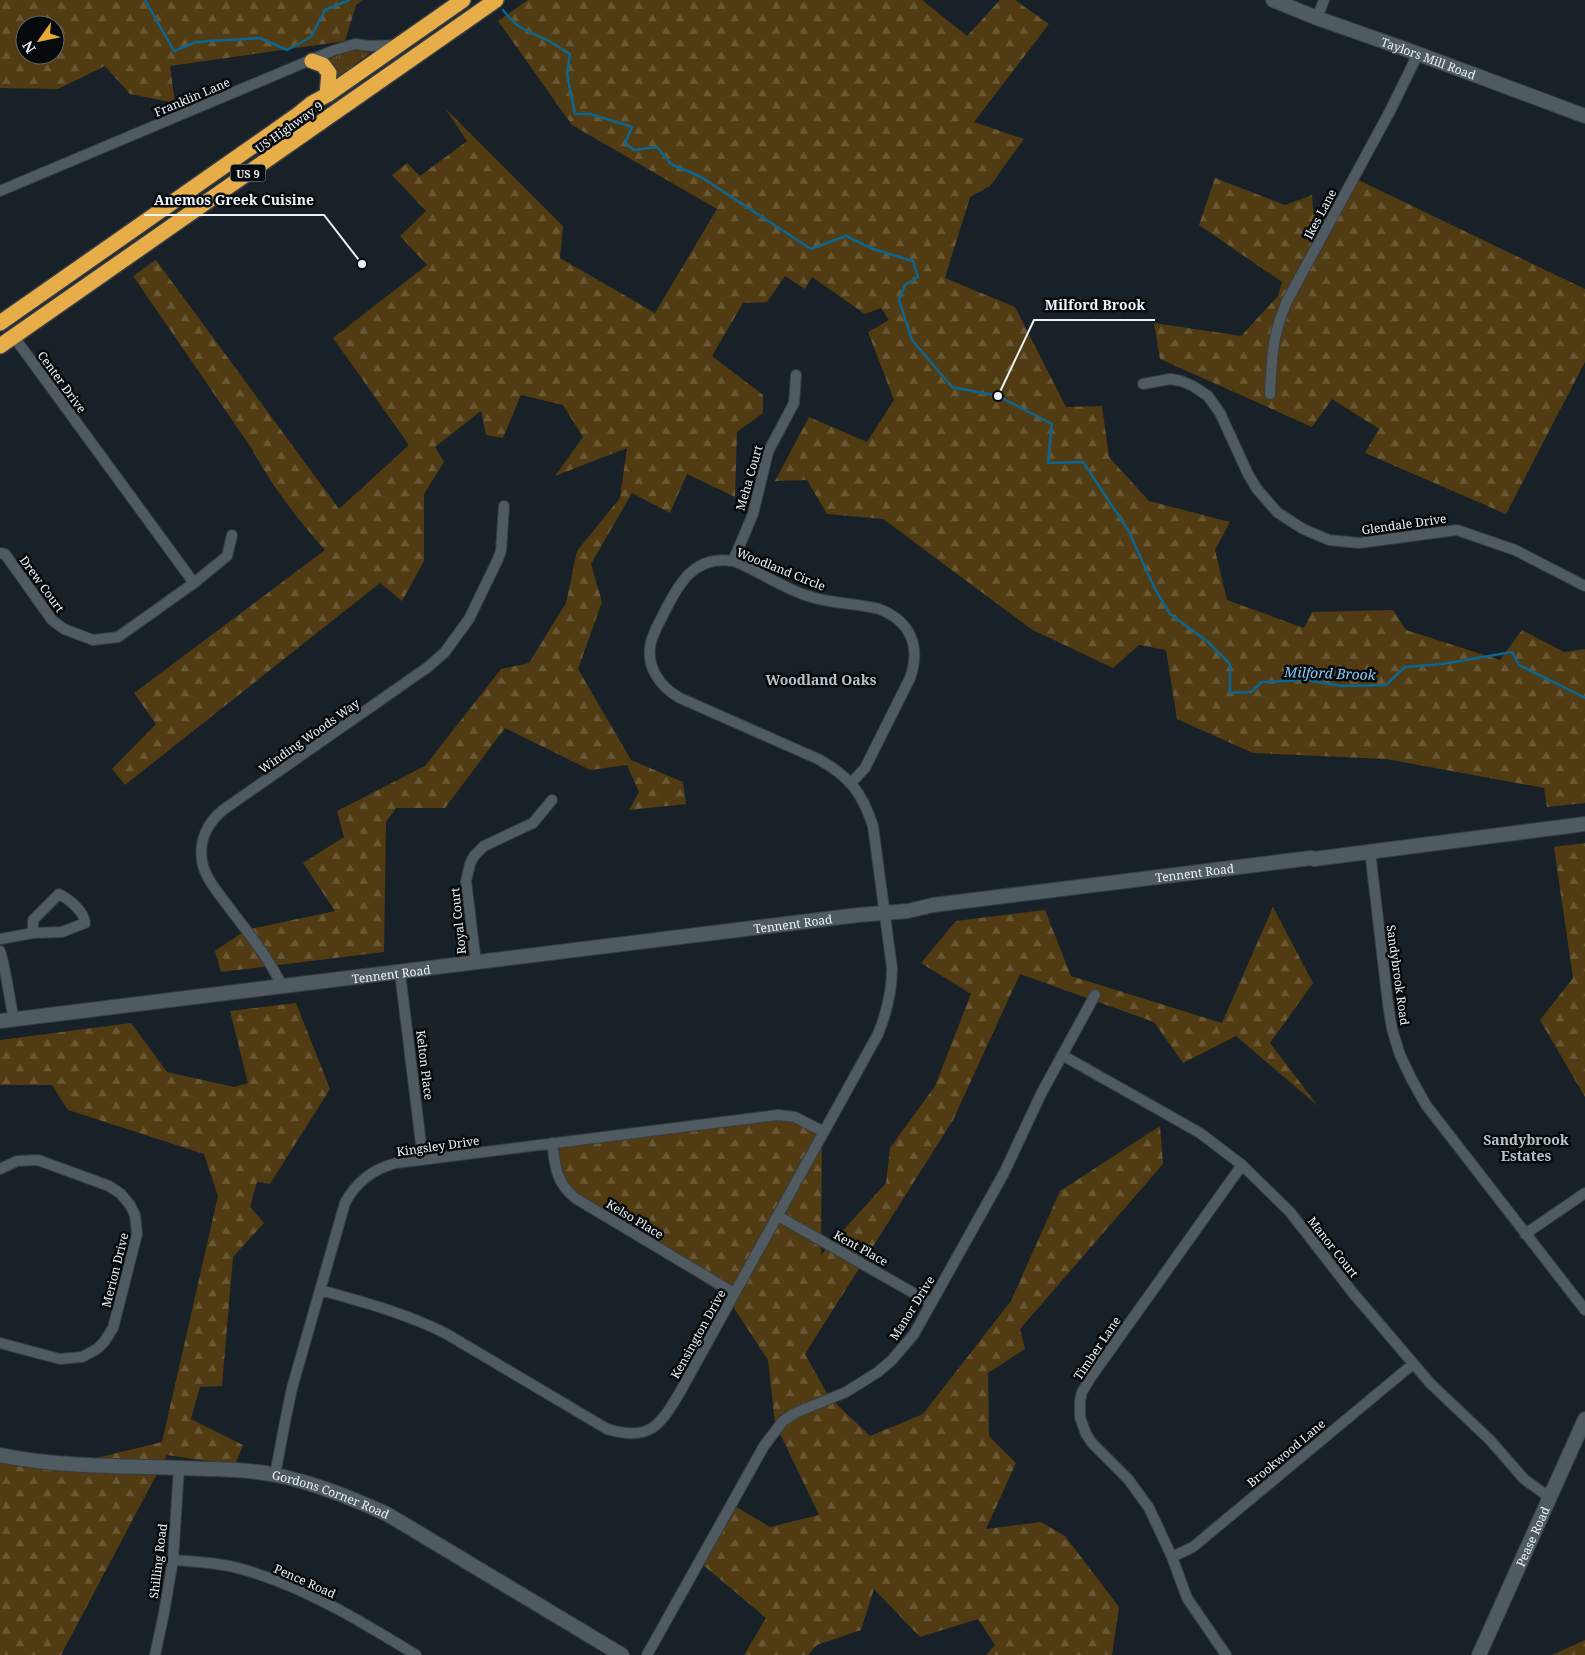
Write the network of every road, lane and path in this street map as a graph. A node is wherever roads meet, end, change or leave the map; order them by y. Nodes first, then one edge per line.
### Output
1 (463, 0) edge
2 (496, 0) edge
3 (1273, 0) edge
4 (1324, 0) edge
5 (1317, 18) junction
6 (398, 45) junction
7 (1418, 54) junction
8 (312, 60) junction
9 (327, 95) junction
10 (1585, 116) edge
11 (0, 191) edge
12 (0, 323) edge
13 (14, 337) junction
14 (0, 346) edge
15 (796, 375) dead end
16 (1143, 384) dead end
17 (1270, 394) dead end
18 (504, 506) dead end
19 (232, 535) dead end
20 (0, 553) edge
21 (733, 560) junction
22 (194, 583) junction
23 (1585, 586) edge
24 (852, 782) junction
25 (552, 800) dead end
26 (1585, 824) edge
27 (1370, 851) junction
28 (885, 913) junction
29 (33, 932) junction
30 (0, 939) edge
31 (0, 951) edge
32 (476, 963) junction
33 (400, 974) junction
34 (282, 986) junction
35 (1095, 995) dead end
36 (14, 1020) junction
37 (0, 1021) edge
38 (1062, 1055) junction
39 (824, 1132) junction
40 (552, 1143) junction
41 (423, 1160) junction
42 (1242, 1165) junction
43 (0, 1170) edge
44 (1585, 1194) edge
45 (778, 1216) junction
46 (1525, 1234) junction
47 (320, 1290) junction
48 (734, 1294) junction
49 (931, 1303) junction
50 (1585, 1310) edge
51 (0, 1343) edge
52 (1413, 1364) junction
53 (1585, 1418) edge
54 (0, 1455) edge
55 (179, 1468) junction
56 (275, 1475) junction
57 (1549, 1497) junction
58 (1172, 1557) junction
59 (174, 1560) junction
60 (155, 1655) edge
61 (416, 1655) edge
62 (622, 1655) edge
63 (647, 1655) edge
64 (1226, 1655) edge
65 (1480, 1655) edge

1 - 6 highway, US Highway 9 / US 9
2 - 13 highway, US Highway 9 / US 9
3 - 5 street, Taylors Mill Road
4 - 5 street
5 - 7 street, Taylors Mill Road
6 - 8 street, Franklin Lane
6 - 9 highway, US Highway 9 / US 9
7 - 10 street, Taylors Mill Road
7 - 17 street, Ikes Lane
8 - 9 highway
8 - 11 street, Franklin Lane
9 - 12 highway, US Highway 9 / US 9
13 - 14 highway, US Highway 9 / US 9
13 - 22 street, Center Drive
15 - 21 street, Meha Court
16 - 23 street, Glendale Drive
18 - 34 street, Winding Woods Way
19 - 22 street, Drew Court
20 - 22 street, Drew Court
21 - 24 street, Woodland Circle
21 - 24 street, Woodland Circle
24 - 28 street, Woodland Circle
25 - 32 street, Royal Court
26 - 27 street, Tennent Road
27 - 28 street, Tennent Road
27 - 46 street, Sandybrook Road
28 - 32 street, Tennent Road
28 - 39 street, Kensington Drive
29 - 29 street
29 - 30 street
31 - 36 street
32 - 33 street, Tennent Road
33 - 34 street, Tennent Road
33 - 41 street, Kelton Place
34 - 36 street, Tennent Road
35 - 38 street, Manor Drive
36 - 37 street, Tennent Road
38 - 42 street, Manor Court
38 - 49 street, Manor Drive
39 - 40 street, Kingsley Drive
39 - 45 street, Kensington Drive
40 - 41 street, Kingsley Drive
40 - 48 street, Kelso Place
41 - 47 street, Kingsley Drive
42 - 52 street, Manor Court
42 - 58 street, Timber Lane
43 - 51 street, Merion Drive
44 - 46 street
45 - 48 street, Kensington Drive
45 - 49 street, Kent Place
46 - 50 street, Sandybrook Road
47 - 48 street, Kensington Drive
47 - 56 street, Kingsley Drive
49 - 63 street, Manor Drive
52 - 57 street, Manor Court
52 - 58 street, Brookwood Lane
53 - 57 street, Pease Road
54 - 55 street, Gordons Corner Road
55 - 56 street, Gordons Corner Road
55 - 59 street, Shilling Road
56 - 62 street, Gordons Corner Road
57 - 65 street, Pease Road
58 - 64 street, Timber Lane
59 - 60 street, Shilling Road
59 - 61 street, Pence Road

